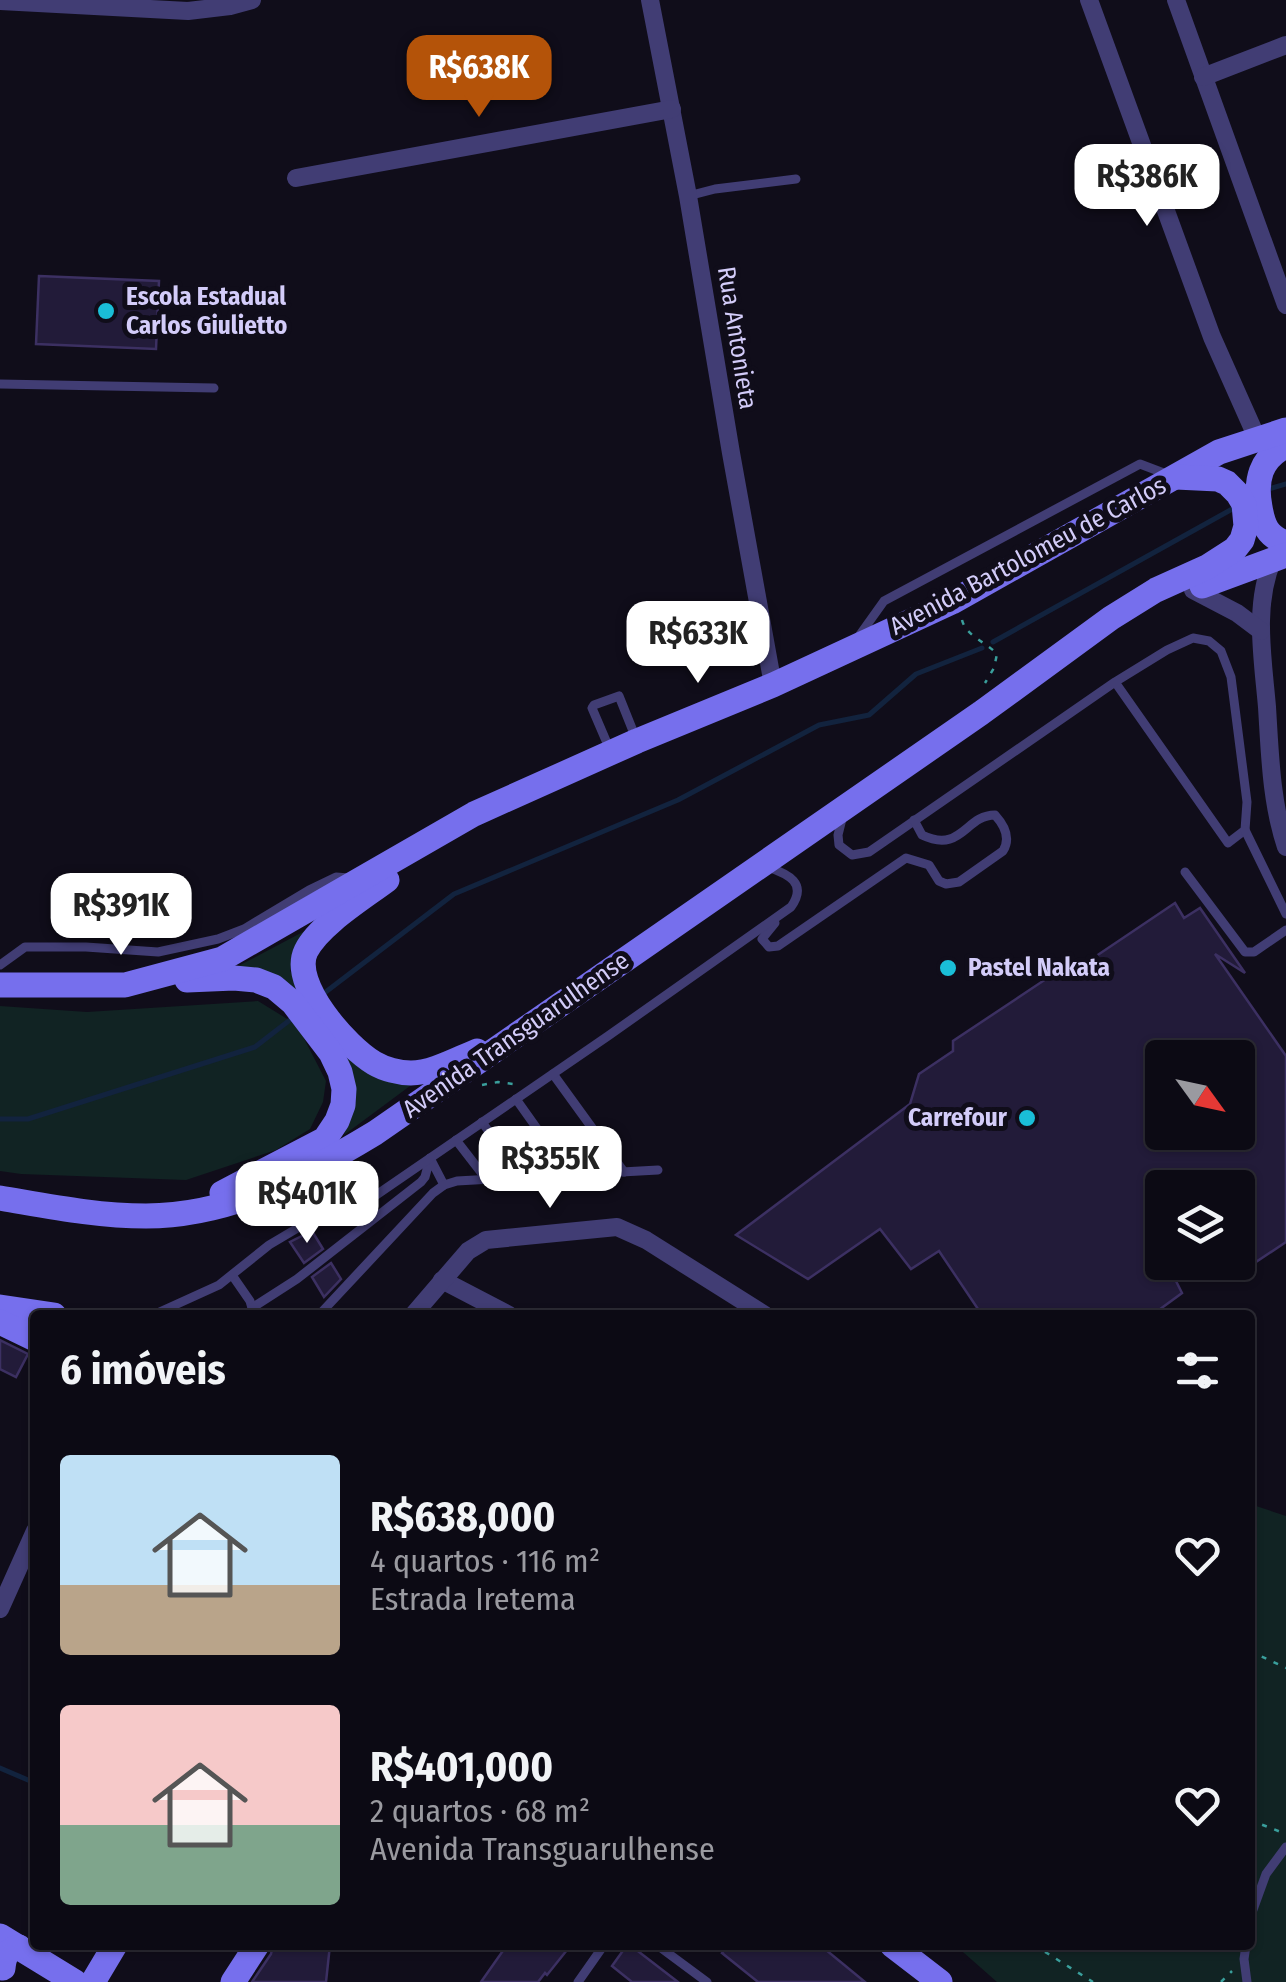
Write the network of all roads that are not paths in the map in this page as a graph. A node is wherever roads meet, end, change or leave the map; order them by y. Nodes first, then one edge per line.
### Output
1 (0, 0) edge
2 (252, 0) edge
3 (1088, 0) edge
4 (1176, 0) edge
5 (654, 1) edge
6 (89, 3) edge
7 (230, 3) edge
8 (1286, 45) edge
9 (1203, 77) junction
10 (672, 109) junction
11 (296, 178) dead end
12 (796, 179) dead end
13 (688, 196) junction
14 (1286, 305) edge
15 (0, 384) edge
16 (214, 388) dead end
17 (1286, 430) edge
18 (1257, 438) junction
19 (1286, 446) edge
20 (1176, 477) junction
21 (1282, 552) edge
22 (1193, 590) junction
23 (1261, 630) junction
24 (850, 650) junction
25 (1114, 682) junction
26 (773, 686) junction
27 (975, 717) junction
28 (638, 741) junction
29 (611, 752) junction
30 (845, 807) junction
31 (474, 814) junction
32 (914, 820) junction
33 (1245, 830) junction
34 (1286, 847) edge
35 (761, 864) junction
36 (1185, 872) dead end
37 (362, 880) junction
38 (790, 906) junction
39 (1286, 914) edge
40 (1286, 930) edge
41 (0, 966) edge
42 (0, 985) edge
43 (125, 985) junction
44 (549, 1012) junction
45 (553, 1074) junction
46 (516, 1099) junction
47 (482, 1122) junction
48 (456, 1140) junction
49 (430, 1158) junction
50 (658, 1170) dead end
51 (624, 1172) junction
52 (570, 1176) junction
53 (522, 1178) junction
54 (486, 1180) junction
55 (444, 1185) junction
56 (0, 1198) edge
57 (28, 1202) junction
58 (0, 1207) edge
59 (182, 1214) junction
60 (232, 1275) junction
61 (442, 1280) junction
62 (0, 1306) edge
63 (164, 1310) edge
64 (252, 1310) edge
65 (256, 1310) edge
66 (323, 1310) edge
67 (417, 1310) edge
68 (499, 1310) edge
69 (757, 1310) edge
70 (30, 1311) edge
71 (0, 1322) edge
72 (30, 1337) edge
73 (30, 1542) edge
74 (0, 1609) edge
75 (1286, 1847) edge
76 (1255, 1904) edge
77 (10, 1941) edge
78 (112, 1950) edge
79 (253, 1950) edge
80 (600, 1950) edge
81 (664, 1950) edge
82 (898, 1950) edge
83 (1245, 1950) edge
84 (9, 1972) edge
85 (75, 1982) edge
86 (93, 1982) edge
87 (233, 1982) edge
88 (578, 1982) edge
89 (707, 1982) edge
90 (940, 1982) edge
91 (1247, 1982) edge

1 - 6 street
2 - 7 street
3 - 18 street
4 - 9 street
5 - 10 street, Rua Antonieta
6 - 7 street
8 - 9 street
9 - 14 street
10 - 11 street
10 - 13 street, Rua Antonieta
12 - 13 lane
13 - 26 street, Rua Antonieta
15 - 16 lane
17 - 18 main road
18 - 20 main road
19 - 21 main road
20 - 24 main road, Avenida Bartolomeu de Carlos
20 - 24 lane
20 - 27 main road
21 - 22 main road
21 - 23 street
22 - 23 street
22 - 27 main road
23 - 34 street
24 - 26 main road, Avenida Bartolomeu de Carlos
25 - 32 lane
25 - 33 lane
25 - 33 lane
26 - 28 main road, Avenida Bartolomeu de Carlos
27 - 30 main road, Avenida Transguarulhense
28 - 29 main road, Avenida Bartolomeu de Carlos
28 - 29 lane
29 - 31 main road, Avenida Bartolomeu de Carlos
30 - 32 lane
30 - 35 main road, Avenida Transguarulhense
31 - 37 main road, Avenida Bartolomeu de Carlos
31 - 44 main road
32 - 38 lane
33 - 39 lane
35 - 38 lane
35 - 44 main road, Avenida Transguarulhense
36 - 40 lane
37 - 41 lane
37 - 43 main road, Avenida Bartolomeu de Carlos
38 - 45 lane
42 - 43 main road, Avenida Bartolomeu de Carlos
43 - 59 main road
44 - 59 main road, Avenida Transguarulhense
45 - 46 lane
45 - 51 lane
46 - 47 lane
46 - 52 lane
47 - 48 lane
47 - 53 lane
48 - 49 lane
48 - 54 lane
49 - 55 lane
49 - 60 lane
49 - 65 lane
50 - 51 lane
51 - 52 lane
52 - 53 lane
53 - 54 lane
54 - 55 lane
55 - 66 lane
56 - 57 main road, Avenida Transguarulhense
57 - 58 main road
57 - 59 main road, Avenida Transguarulhense
60 - 63 lane
60 - 64 lane
61 - 67 street
61 - 68 street
61 - 69 street
62 - 70 main road
71 - 72 main road
73 - 74 street
75 - 76 lane
77 - 84 main road
77 - 85 main road
78 - 86 main road
79 - 87 main road
80 - 88 lane
81 - 89 lane
82 - 90 main road
83 - 91 lane

